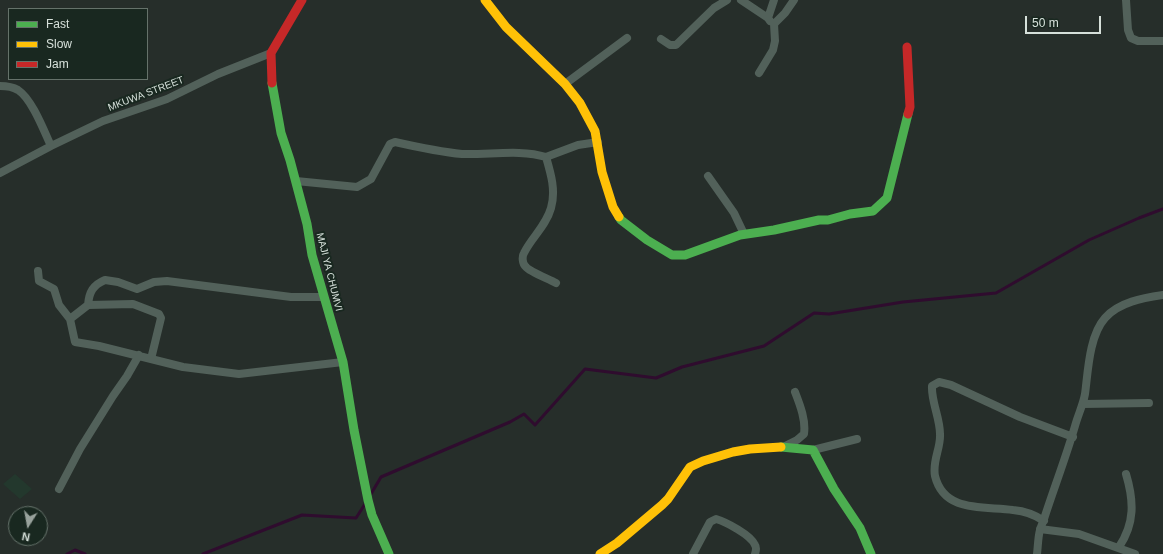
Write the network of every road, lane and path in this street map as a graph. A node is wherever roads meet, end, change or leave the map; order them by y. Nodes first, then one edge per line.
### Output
1 (302, 0) edge
2 (485, 0) edge
3 (727, 0) edge
4 (741, 0) edge
5 (774, 0) edge
6 (794, 0) edge
7 (1126, 0) edge
8 (771, 21) junction
9 (627, 38) dead end
10 (661, 39) dead end
11 (1163, 41) edge
12 (907, 47) dead end
13 (271, 53) junction
14 (759, 74) dead end
15 (565, 84) junction
16 (0, 86) edge
17 (598, 142) junction
18 (51, 146) junction
19 (546, 158) junction
20 (0, 173) edge
21 (708, 176) dead end
22 (296, 182) junction
23 (744, 234) junction
24 (38, 271) dead end
25 (556, 283) dead end
26 (1163, 295) edge
27 (324, 297) junction
28 (88, 305) junction
29 (70, 319) junction
30 (139, 355) junction
31 (152, 359) junction
32 (343, 362) junction
33 (795, 392) dead end
34 (1149, 403) dead end
35 (1083, 404) junction
36 (1073, 437) junction
37 (858, 439) dead end
38 (784, 447) junction
39 (813, 450) junction
40 (1126, 474) dead end
41 (59, 489) dead end
42 (1044, 521) junction
43 (1040, 529) junction
44 (1119, 548) junction
45 (605, 553) edge
46 (389, 554) edge
47 (693, 554) edge
48 (755, 554) edge
49 (871, 554) edge
50 (1037, 554) edge
51 (1135, 554) edge

1 - 13 street
2 - 15 street
3 - 10 street
4 - 8 street
5 - 8 street
6 - 8 street
7 - 11 street
8 - 14 street
9 - 15 street
12 - 23 street
13 - 18 street, MKUWA STREET
13 - 22 street, MAJI YA CHUMVI
15 - 17 street
16 - 18 street
17 - 19 street
17 - 23 street
18 - 20 street, MKUWA STREET
19 - 22 street
19 - 25 street
21 - 23 street
22 - 27 street, MAJI YA CHUMVI
24 - 29 street
26 - 35 street
27 - 28 street
27 - 32 street, MAJI YA CHUMVI
28 - 29 street
28 - 31 street
29 - 30 street
30 - 31 street
30 - 41 street
31 - 32 street
32 - 46 street, MAJI YA CHUMVI
33 - 38 street
34 - 35 street
35 - 36 street
36 - 42 street
36 - 42 street
37 - 39 street
38 - 39 street
38 - 45 street
39 - 49 street
40 - 44 street
42 - 43 street
43 - 44 street
43 - 50 street
44 - 51 street
47 - 48 street

